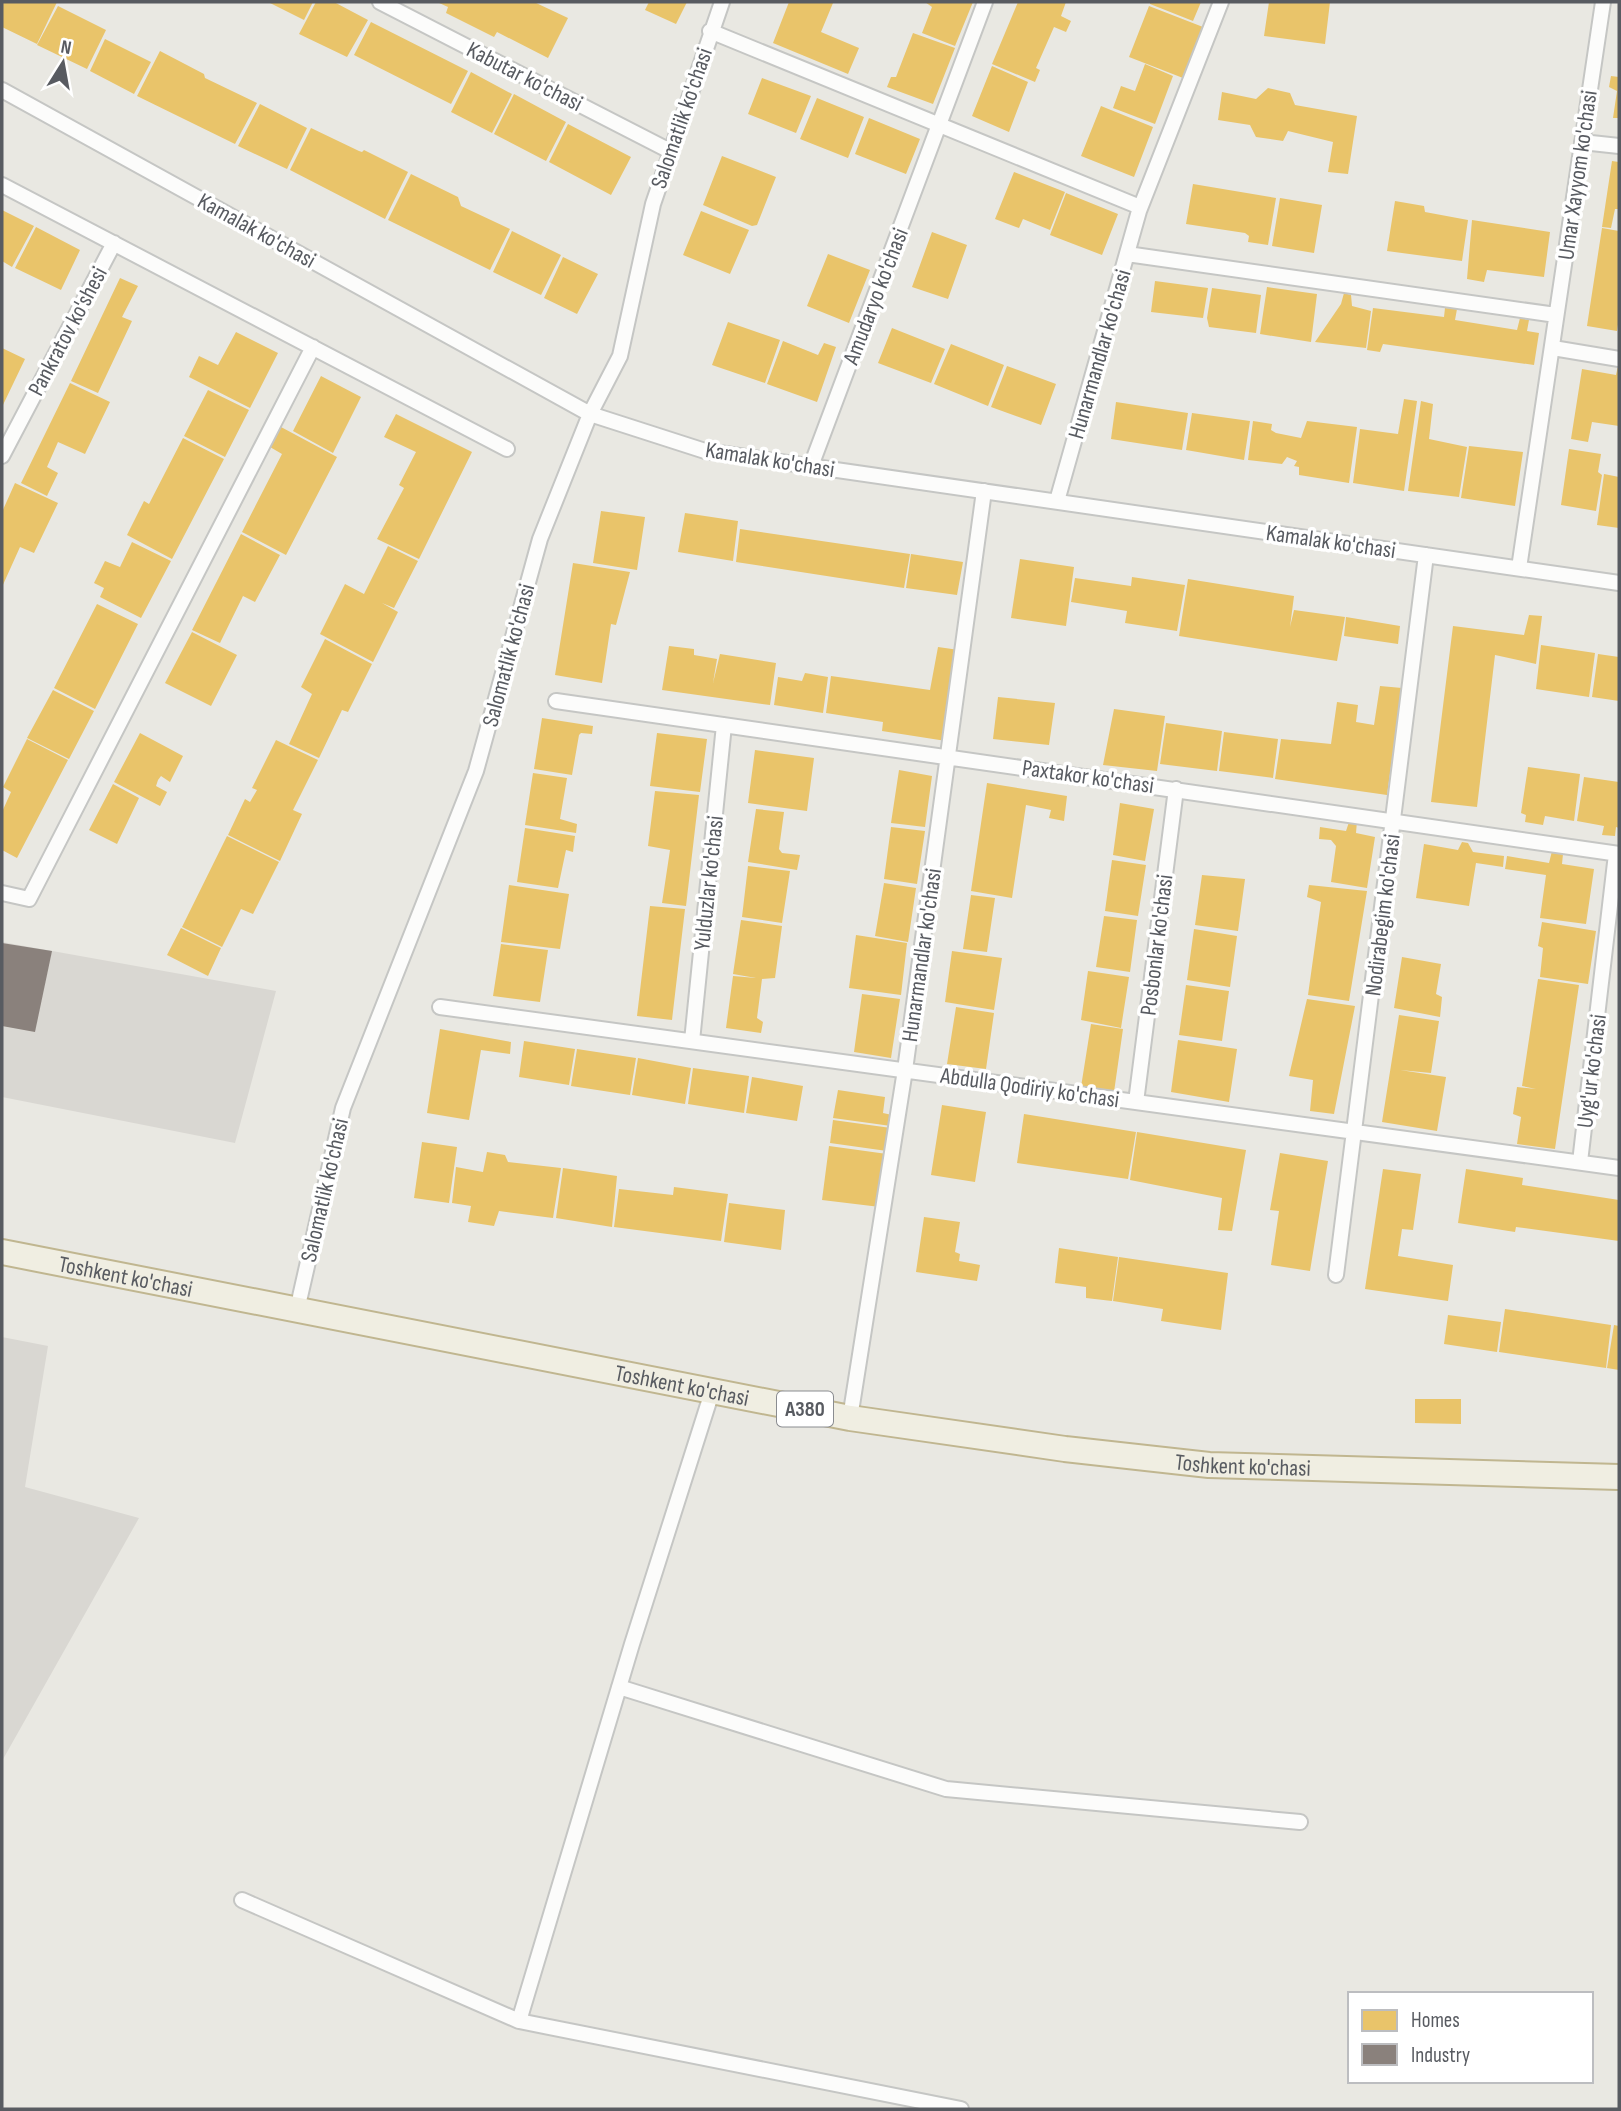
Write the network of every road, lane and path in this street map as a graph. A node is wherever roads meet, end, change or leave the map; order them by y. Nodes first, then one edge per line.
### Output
1 (380, 2) edge
2 (722, 2) edge
3 (985, 2) edge
4 (1221, 2) edge
5 (1602, 2) edge
6 (710, 31) junction
7 (2, 90) edge
8 (939, 125) junction
9 (1582, 142) junction
10 (1619, 146) edge
11 (670, 151) junction
12 (2, 185) edge
13 (1140, 206) junction
14 (114, 243) junction
15 (1127, 254) junction
16 (1556, 315) junction
17 (313, 347) junction
18 (1553, 348) junction
19 (1619, 359) edge
20 (590, 414) junction
21 (507, 449) dead end
22 (2, 456) edge
23 (811, 466) junction
24 (984, 491) junction
25 (1057, 501) junction
26 (1426, 555) junction
27 (1519, 568) junction
28 (1619, 583) edge
29 (555, 701) dead end
30 (724, 725) junction
31 (948, 757) junction
32 (1176, 789) junction
33 (1394, 820) junction
34 (1618, 854) edge
35 (2, 893) edge
36 (440, 1007) dead end
37 (692, 1041) junction
38 (905, 1070) junction
39 (1136, 1102) junction
40 (1355, 1132) junction
41 (1580, 1162) junction
42 (1619, 1168) edge
43 (2, 1252) edge
44 (1336, 1275) dead end
45 (297, 1310) junction
46 (712, 1392) junction
47 (850, 1418) junction
48 (1619, 1477) edge
49 (619, 1687) junction
50 (1300, 1822) dead end
51 (242, 1900) dead end
52 (519, 2021) junction
53 (961, 2109) edge

1 - 11 street, Kabutar ko'chasi
2 - 6 street, Salomatlik ko'chasi
3 - 8 street, Amudaryo ko'chasi
4 - 13 street, Hunarmandlar ko'chasi
5 - 9 street, Umar Xayyom ko'chasi
6 - 8 street
6 - 11 street, Salomatlik ko'chasi
7 - 20 street, Kamalak ko'chasi
8 - 13 street
8 - 23 street, Amudaryo ko'chasi
9 - 10 street
9 - 16 street, Umar Xayyom ko'chasi
11 - 20 street, Salomatlik ko'chasi
12 - 14 street
13 - 15 street, Hunarmandlar ko'chasi
14 - 17 street
14 - 22 street, Pankratov ko'shesi
15 - 16 street
15 - 25 street, Hunarmandlar ko'chasi
16 - 18 street, Umar Xayyom ko'chasi
17 - 21 street
17 - 35 street
18 - 19 street
18 - 27 street, Umar Xayyom ko'chasi
20 - 23 street, Kamalak ko'chasi
20 - 45 street, Salomatlik ko'chasi
23 - 24 street, Kamalak ko'chasi
24 - 25 street, Kamalak ko'chasi
24 - 31 street, Hunarmandlar ko'chasi
25 - 26 street, Kamalak ko'chasi
26 - 27 street, Kamalak ko'chasi
26 - 33 street, Nodirabegim ko'chasi
27 - 28 street, Kamalak ko'chasi
29 - 30 street, Paxtakor ko'chasi
30 - 31 street, Paxtakor ko'chasi
30 - 37 street, Yulduzlar ko'chasi
31 - 32 street, Paxtakor ko'chasi
31 - 38 street, Hunarmandlar ko'chasi
32 - 33 street, Paxtakor ko'chasi
32 - 39 street, Posbonlar ko'chasi
33 - 34 street, Paxtakor ko'chasi
33 - 40 street, Nodirabegim ko'chasi
34 - 41 street, Uyg'ur ko'chasi
36 - 37 street, Abdulla Qodiriy ko'chasi
37 - 38 street, Abdulla Qodiriy ko'chasi
38 - 39 street, Abdulla Qodiriy ko'chasi
38 - 47 street, Hunarmandlar ko'chasi
39 - 40 street, Abdulla Qodiriy ko'chasi
40 - 41 street, Abdulla Qodiriy ko'chasi
40 - 44 street, Nodirabegim ko'chasi
41 - 42 street, Abdulla Qodiriy ko'chasi
43 - 45 highway, Toshkent ko'chasi / A380
45 - 46 highway, Toshkent ko'chasi / A380
46 - 47 highway, Toshkent ko'chasi / A380
46 - 49 street
47 - 48 highway, Toshkent ko'chasi / A380
49 - 50 street
49 - 52 street
51 - 52 street
52 - 53 street

